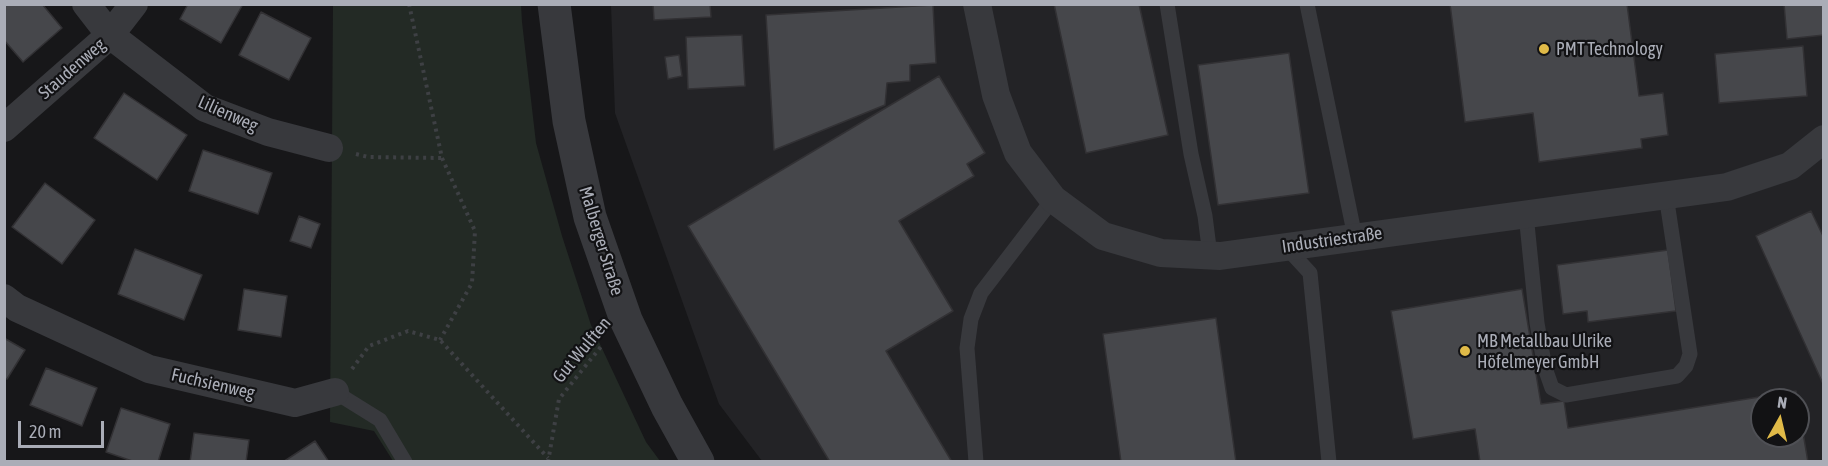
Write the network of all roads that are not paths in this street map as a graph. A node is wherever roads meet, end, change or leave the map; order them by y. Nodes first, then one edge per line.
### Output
1 (86, 4) edge
2 (134, 4) edge
3 (555, 4) edge
4 (977, 4) edge
5 (1167, 4) edge
6 (1307, 4) edge
7 (110, 35) junction
8 (4, 128) edge
9 (1824, 140) edge
10 (329, 148) road end
11 (1666, 195) junction
12 (1053, 199) junction
13 (1526, 214) junction
14 (1355, 237) junction
15 (1286, 247) junction
16 (1210, 255) junction
17 (4, 298) edge
18 (335, 392) joint
19 (405, 462) edge
20 (698, 462) edge
21 (976, 462) edge
22 (1329, 462) edge

1 - 7 street, Lilienweg
2 - 7 street, Staudenweg
3 - 20 street, Malberger Straße
4 - 12 street, Industriestraße
5 - 16 lane
6 - 14 lane
7 - 8 street, Staudenweg
7 - 10 street, Lilienweg
9 - 11 street, Industriestraße
11 - 13 street, Industriestraße
11 - 13 lane
12 - 16 street, Industriestraße
12 - 21 lane
13 - 14 street, Industriestraße
14 - 15 street, Industriestraße
15 - 16 street, Industriestraße
15 - 22 lane
17 - 18 street, Fuchsienweg
18 - 19 lane

